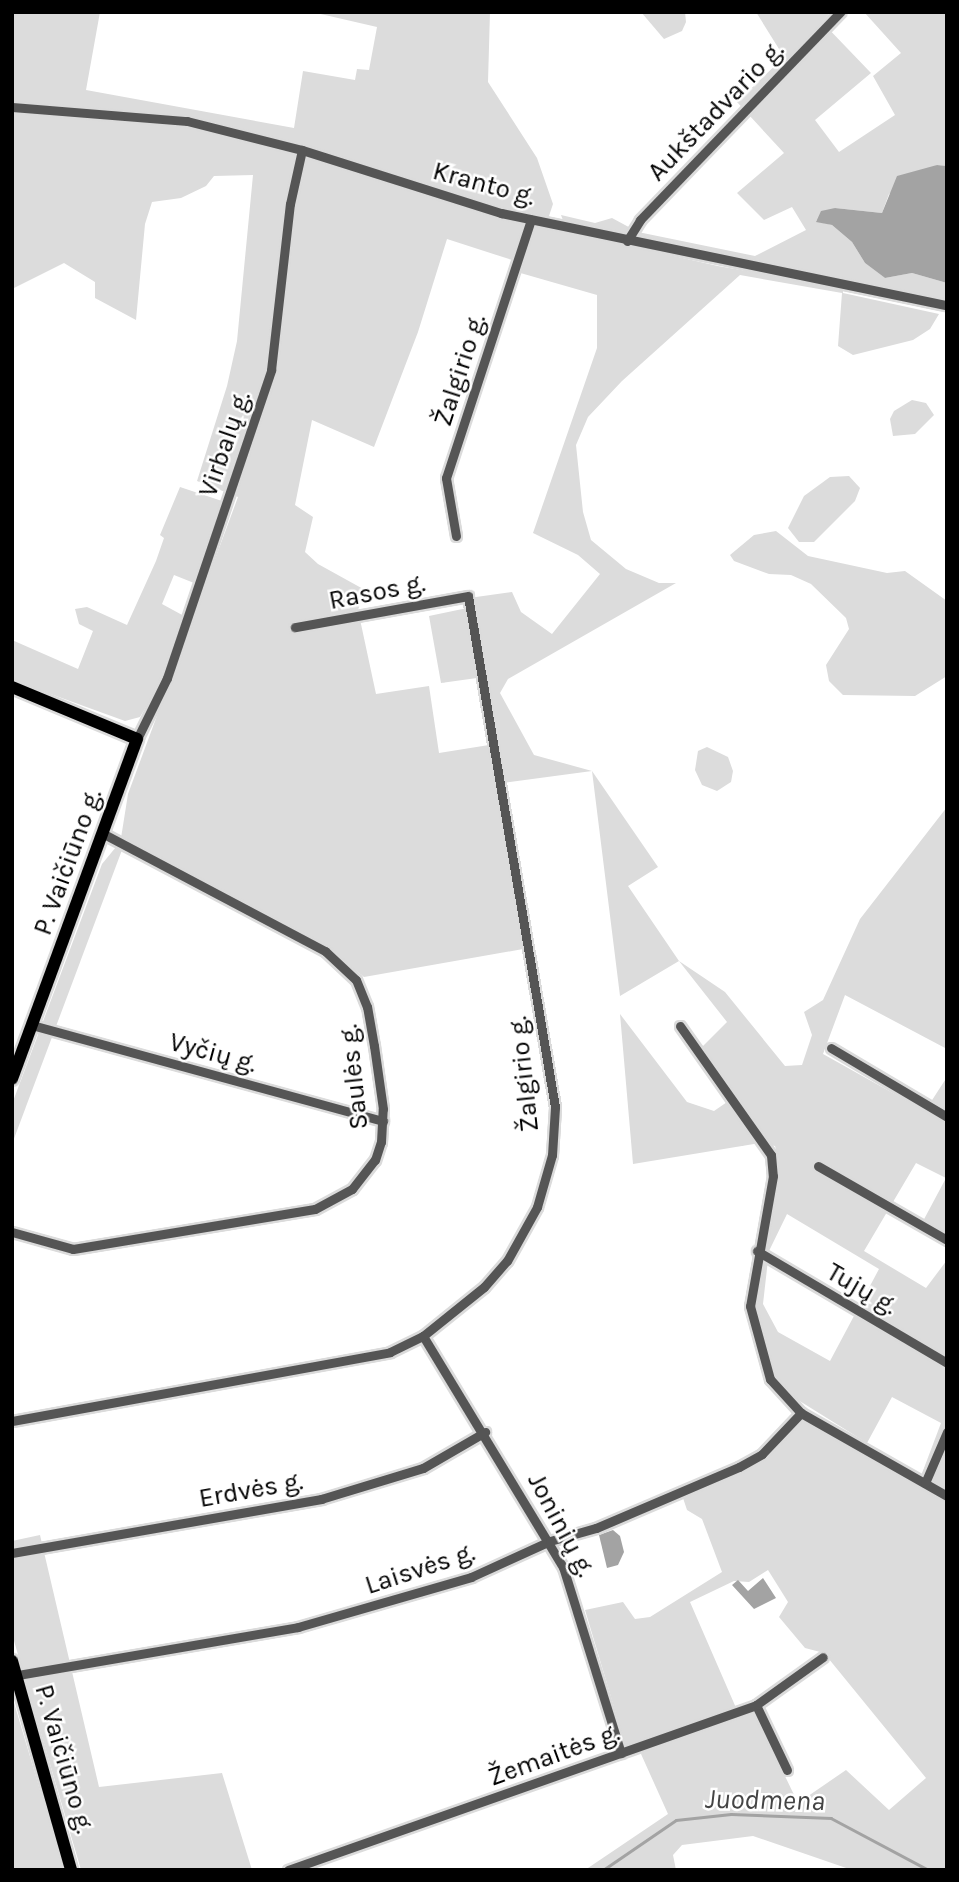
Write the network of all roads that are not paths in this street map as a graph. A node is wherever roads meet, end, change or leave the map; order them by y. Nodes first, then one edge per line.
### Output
1 (840, 12) edge
2 (12, 107) edge
3 (302, 150) junction
4 (531, 220) junction
5 (627, 241) junction
6 (947, 305) edge
7 (456, 536) dead end
8 (468, 596) joint
9 (295, 627) dead end
10 (12, 687) edge
11 (137, 738) junction
12 (104, 834) junction
13 (32, 1025) junction
14 (680, 1026) dead end
15 (831, 1048) dead end
16 (12, 1079) edge
17 (947, 1117) edge
18 (383, 1121) junction
19 (818, 1166) dead end
20 (12, 1232) edge
21 (947, 1240) edge
22 (757, 1251) junction
23 (423, 1336) junction
24 (947, 1363) edge
25 (801, 1413) junction
26 (12, 1421) edge
27 (485, 1432) junction
28 (947, 1432) edge
29 (925, 1483) junction
30 (947, 1496) edge
31 (550, 1541) junction
32 (12, 1553) edge
33 (823, 1657) dead end
34 (12, 1661) edge
35 (15, 1676) edge
36 (756, 1705) junction
37 (621, 1753) junction
38 (787, 1770) dead end
39 (71, 1870) edge
40 (288, 1870) edge

1 - 5 street, Aukštadvario g.
2 - 3 street, Kranto g.
3 - 4 street, Kranto g.
3 - 11 street, Virbalų g.
4 - 5 street, Kranto g.
4 - 7 street, Žalgirio g.
5 - 6 street, Kranto g.
8 - 9 street, Rasos g.
8 - 23 street, Žalgirio g.
10 - 11 main road
11 - 12 main road, P. Vaičiūno g.
12 - 13 main road, P. Vaičiūno g.
12 - 18 street, Saulės g.
13 - 16 main road, P. Vaičiūno g.
13 - 18 street, Vyčių g.
14 - 22 street
15 - 17 street
18 - 20 street, Saulės g.
19 - 21 street
22 - 24 street, Tujų g.
22 - 25 street
23 - 26 street, Žalgirio g.
23 - 27 street, Joninių g.
25 - 29 street
25 - 31 street, Laisvės g.
27 - 31 street, Joninių g.
27 - 32 street, Erdvės g.
28 - 29 street
29 - 30 street
31 - 35 street, Laisvės g.
31 - 37 street, Joninių g.
33 - 36 street, Žemaitės g.
34 - 35 main road, P. Vaičiūno g.
35 - 39 main road, P. Vaičiūno g.
36 - 37 street, Žemaitės g.
36 - 38 street
37 - 40 street, Žemaitės g.

